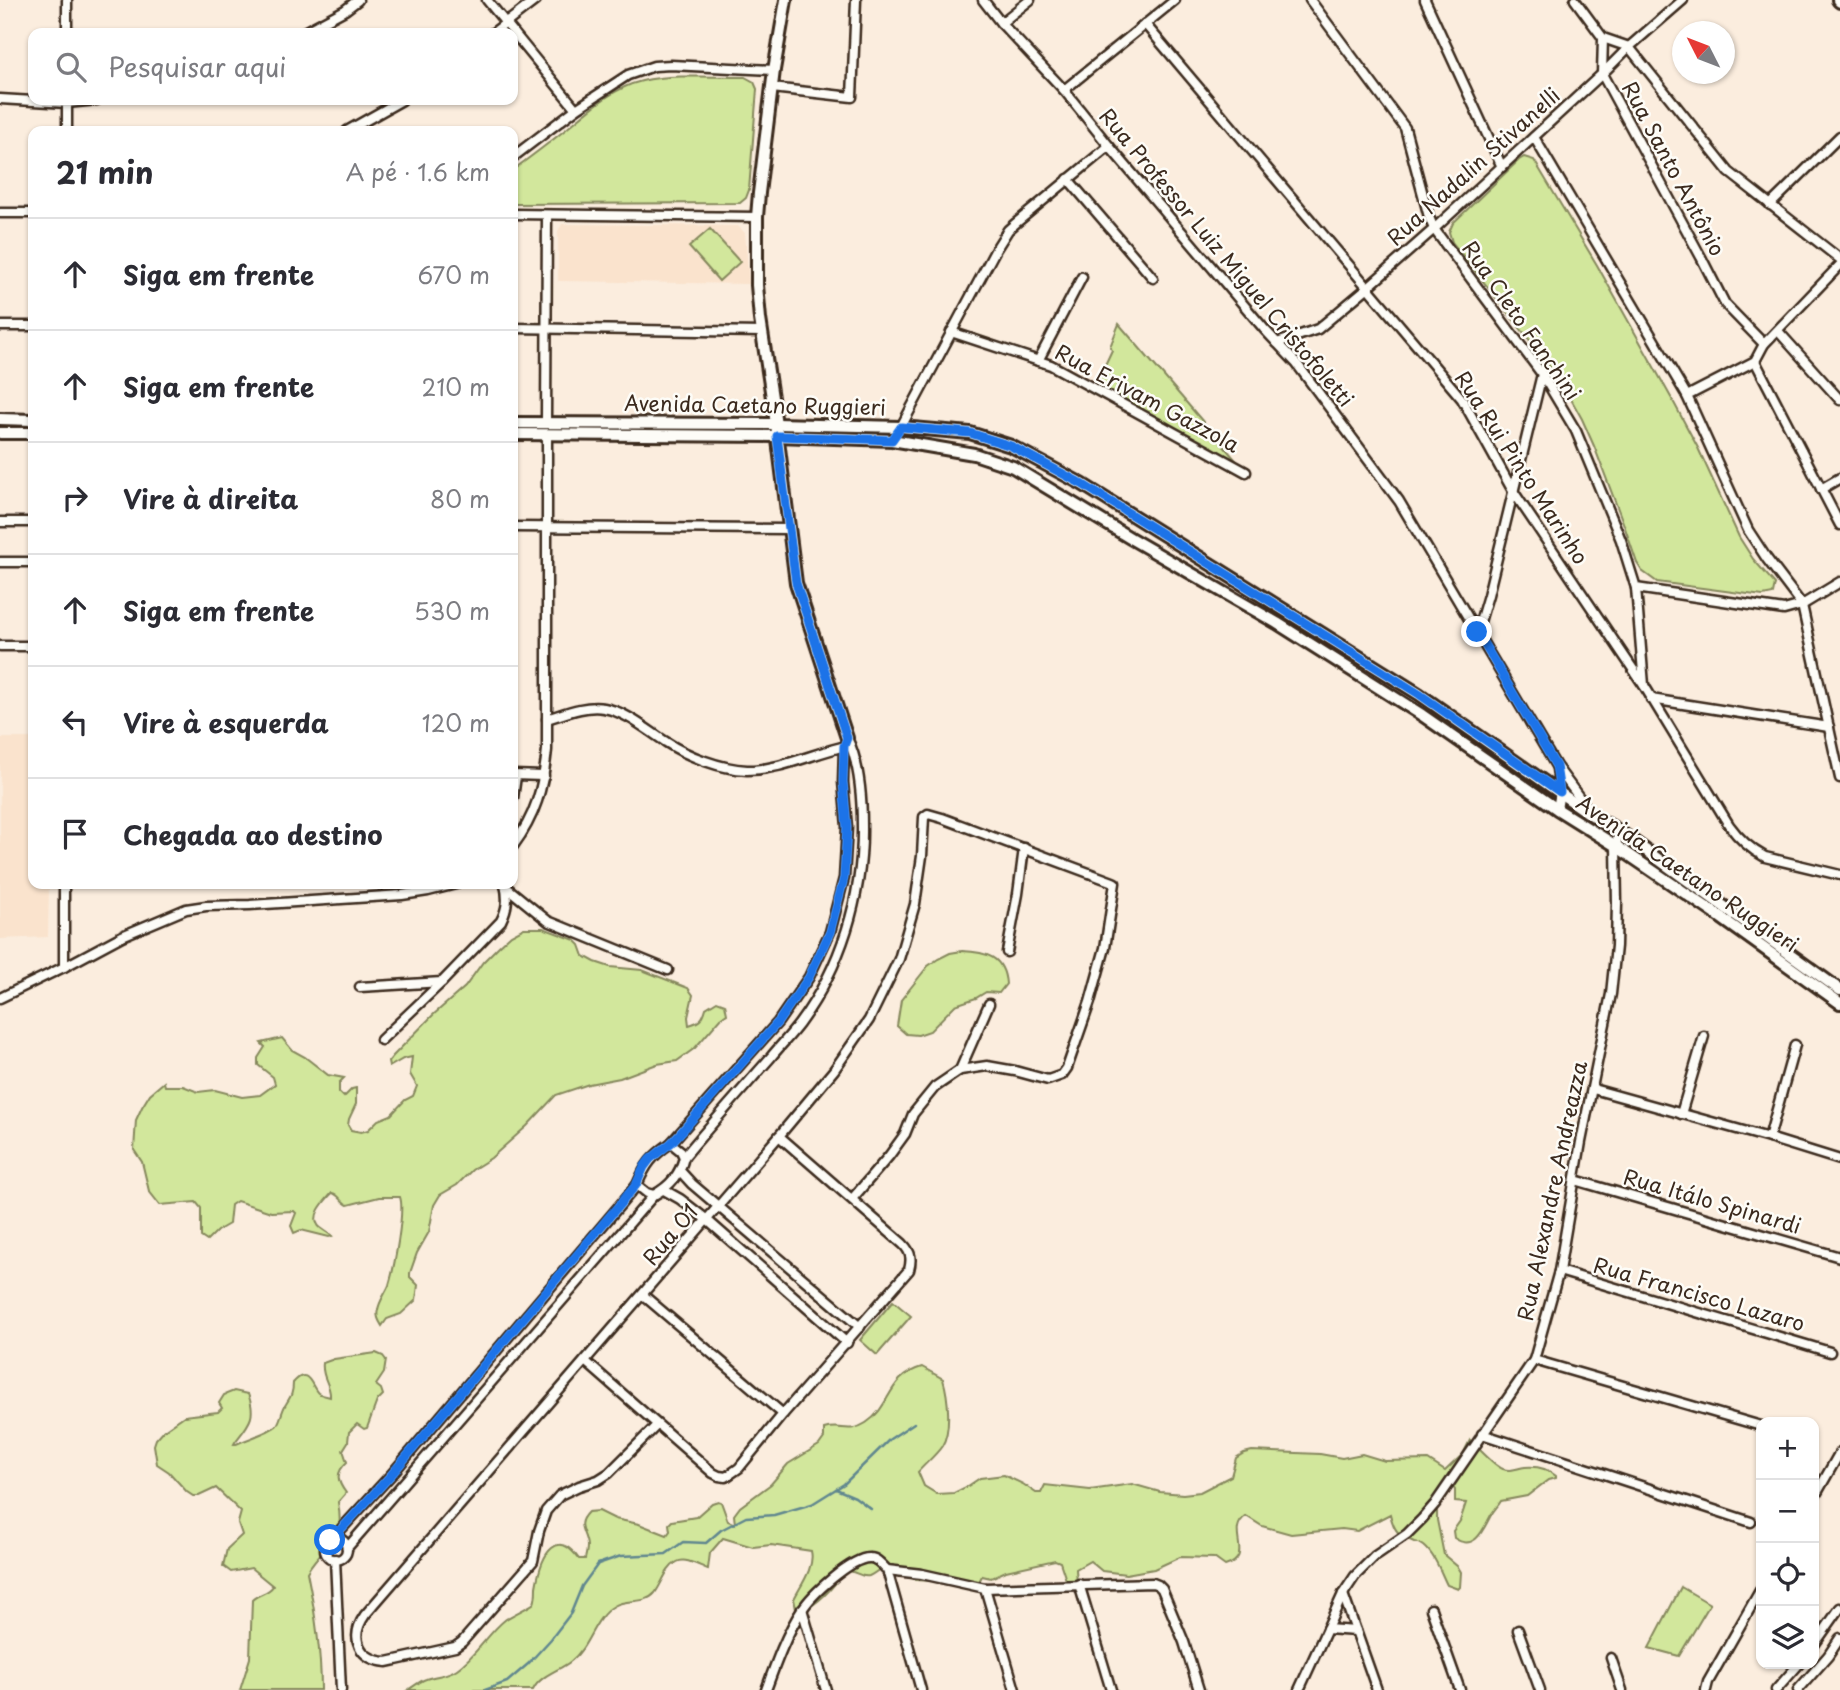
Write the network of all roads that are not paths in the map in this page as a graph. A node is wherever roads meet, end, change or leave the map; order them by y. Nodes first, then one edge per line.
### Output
1 (67, 0) edge
2 (358, 0) edge
3 (487, 0) edge
4 (536, 0) edge
5 (786, 0) edge
6 (856, 0) edge
7 (983, 0) edge
8 (1030, 0) edge
9 (1175, 0) edge
10 (1310, 0) edge
11 (1425, 0) edge
12 (1575, 0) edge
13 (1683, 0) edge
14 (505, 23) junction
15 (1002, 23) junction
16 (1145, 24) junction
17 (67, 28) edge
18 (311, 28) edge
19 (499, 28) edge
20 (509, 28) edge
21 (1603, 38) junction
22 (518, 39) edge
23 (1629, 47) junction
24 (774, 70) junction
25 (1602, 75) junction
26 (772, 88) junction
27 (1064, 90) junction
28 (0, 99) edge
29 (28, 100) edge
30 (67, 105) edge
31 (393, 105) edge
32 (576, 109) junction
33 (67, 126) edge
34 (356, 126) edge
35 (1840, 136) edge
36 (1534, 137) junction
37 (1109, 146) junction
38 (518, 153) edge
39 (1502, 167) junction
40 (1068, 179) junction
41 (1770, 205) junction
42 (0, 213) edge
43 (28, 213) edge
44 (518, 214) edge
45 (547, 215) junction
46 (757, 217) junction
47 (1434, 229) junction
48 (1840, 259) edge
49 (1840, 265) edge
50 (1082, 277) dead end
51 (1153, 278) dead end
52 (1367, 288) junction
53 (0, 326) edge
54 (28, 326) edge
55 (518, 328) edge
56 (547, 328) junction
57 (951, 331) junction
58 (1777, 331) junction
59 (762, 332) junction
60 (1277, 342) junction
61 (1764, 344) junction
62 (1755, 360) junction
63 (1038, 361) junction
64 (1542, 374) junction
65 (1687, 396) junction
66 (1840, 400) edge
67 (0, 419) edge
68 (28, 420) edge
69 (518, 423) edge
70 (901, 427) junction
71 (547, 429) junction
72 (777, 430) junction
73 (0, 433) edge
74 (28, 433) edge
75 (518, 433) edge
76 (892, 440) junction
77 (1246, 472) dead end
78 (1840, 478) edge
79 (1821, 489) junction
80 (1513, 491) junction
81 (0, 522) edge
82 (28, 522) edge
83 (1840, 526) edge
84 (518, 527) edge
85 (547, 527) junction
86 (789, 529) junction
87 (0, 562) edge
88 (28, 562) edge
89 (1840, 582) edge
90 (1636, 588) junction
91 (1802, 605) junction
92 (1477, 632) junction
93 (0, 646) edge
94 (28, 646) edge
95 (1644, 687) junction
96 (1651, 699) junction
97 (547, 719) junction
98 (1829, 727) junction
99 (847, 743) junction
100 (1556, 766) junction
101 (518, 776) edge
102 (544, 776) junction
103 (1840, 778) edge
104 (1560, 792) junction
105 (1558, 809) junction
106 (1590, 814) junction
107 (1619, 831) junction
108 (518, 838) edge
109 (1616, 846) junction
110 (1024, 848) junction
111 (1840, 875) edge
112 (64, 889) edge
113 (436, 889) edge
114 (506, 889) edge
115 (510, 889) edge
116 (1007, 952) dead end
117 (64, 967) junction
118 (668, 970) dead end
119 (442, 982) junction
120 (360, 987) dead end
121 (1840, 990) edge
122 (0, 998) edge
123 (1840, 1003) edge
124 (989, 1004) dead end
125 (1704, 1036) dead end
126 (381, 1040) dead end
127 (1796, 1045) dead end
128 (960, 1070) junction
129 (1592, 1089) junction
130 (1681, 1114) junction
131 (779, 1136) junction
132 (1769, 1138) junction
133 (671, 1143) junction
134 (684, 1157) junction
135 (1840, 1160) edge
136 (681, 1172) junction
137 (1575, 1180) junction
138 (636, 1185) junction
139 (664, 1190) junction
140 (653, 1195) junction
141 (852, 1199) junction
142 (718, 1206) junction
143 (706, 1220) junction
144 (1840, 1257) edge
145 (1559, 1271) junction
146 (643, 1295) junction
147 (860, 1327) junction
148 (847, 1343) junction
149 (1830, 1352) dead end
150 (1534, 1360) junction
151 (585, 1362) junction
152 (783, 1414) junction
153 (657, 1424) junction
154 (1756, 1425) edge
155 (1482, 1434) junction
156 (1840, 1452) edge
157 (1837, 1465) edge
158 (1819, 1491) edge
159 (1751, 1522) dead end
160 (333, 1538) junction
161 (347, 1548) junction
162 (335, 1559) junction
163 (887, 1570) junction
164 (1079, 1584) junction
165 (985, 1588) junction
166 (1343, 1594) junction
167 (1756, 1598) edge
168 (1840, 1608) edge
169 (802, 1609) junction
170 (1430, 1609) dead end
171 (1327, 1629) junction
172 (1518, 1630) dead end
173 (1356, 1631) junction
174 (1840, 1637) edge
175 (1819, 1638) edge
176 (1611, 1658) dead end
177 (1795, 1669) edge
178 (341, 1690) edge
179 (766, 1690) edge
180 (826, 1690) edge
181 (920, 1690) edge
182 (1015, 1690) edge
183 (1111, 1690) edge
184 (1199, 1690) edge
185 (1299, 1690) edge
186 (1377, 1690) edge
187 (1460, 1690) edge
188 (1540, 1690) edge
189 (1622, 1690) edge
190 (1706, 1690) edge
191 (1776, 1690) edge
192 (1798, 1690) edge

1 - 17 street
2 - 18 street
3 - 14 street
4 - 14 street
5 - 24 main road
6 - 26 street
7 - 15 street, Rua Professor Luiz Miguel Cristofoletti
8 - 15 street
9 - 16 street
10 - 47 street, Rua Cleto Fanchini
11 - 39 street
12 - 21 street
13 - 23 street, Rua Nadalin Stivanelli
14 - 19 street
14 - 20 street
15 - 27 street, Rua Professor Luiz Miguel Cristofoletti
16 - 27 street
16 - 52 street, Rua Rui Pinto Marinho
21 - 23 street
21 - 25 street, Rua Santo Antônio
22 - 32 street
23 - 25 street, Rua Nadalin Stivanelli
23 - 41 street
24 - 26 main road
24 - 32 street
25 - 36 street, Rua Nadalin Stivanelli
25 - 61 street, Rua Santo Antônio
26 - 46 main road
27 - 37 street, Rua Professor Luiz Miguel Cristofoletti
28 - 29 street
30 - 33 street
31 - 34 street
32 - 38 street
35 - 41 street
36 - 39 street, Rua Nadalin Stivanelli
36 - 65 street
37 - 40 street
37 - 60 street, Rua Professor Luiz Miguel Cristofoletti
39 - 47 street, Rua Nadalin Stivanelli
40 - 51 street
40 - 57 street
41 - 48 street
42 - 43 street
44 - 45 street
45 - 46 street
45 - 56 street
46 - 59 main road
47 - 52 street, Rua Nadalin Stivanelli
47 - 64 street, Rua Cleto Fanchini
49 - 58 street
50 - 63 street
52 - 60 street, Rua Nadalin Stivanelli
52 - 80 street, Rua Rui Pinto Marinho
53 - 54 street
55 - 56 street
56 - 59 street
56 - 71 street
57 - 63 street, Rua Erivam Gazzola
57 - 70 street
58 - 61 street
58 - 66 street
59 - 72 main road
60 - 92 street, Rua Professor Luiz Miguel Cristofoletti
61 - 62 street
62 - 65 street
62 - 79 street
63 - 77 street, Rua Erivam Gazzola
64 - 80 street
64 - 90 street, Rua Cleto Fanchini
65 - 91 street
67 - 68 main road
69 - 71 main road, Avenida Caetano Ruggieri
70 - 72 main road, Avenida Caetano Ruggieri
70 - 76 street
70 - 104 main road, Avenida Caetano Ruggieri
71 - 72 main road, Avenida Caetano Ruggieri
71 - 75 main road, Avenida Caetano Ruggieri
71 - 85 street
72 - 76 main road, Avenida Caetano Ruggieri
72 - 86 main road
73 - 74 main road
76 - 105 main road, Avenida Caetano Ruggieri
78 - 79 street
79 - 83 street
80 - 92 street
80 - 95 street, Rua Rui Pinto Marinho
81 - 82 street
84 - 85 street
85 - 86 street
85 - 97 street
86 - 99 main road
87 - 88 street
89 - 91 street
90 - 91 street
90 - 95 street, Rua Cleto Fanchini
91 - 98 street
92 - 100 street, Rua Professor Luiz Miguel Cristofoletti
93 - 94 street
95 - 96 street, Rua Rui Pinto Marinho
96 - 98 street
96 - 111 street, Rua Rui Pinto Marinho
97 - 99 street
97 - 102 street
98 - 103 street
99 - 133 street
99 - 134 street
100 - 104 street, Rua Professor Luiz Miguel Cristofoletti
100 - 106 street, Rua Professor Luiz Miguel Cristofoletti
101 - 102 street
102 - 108 street
104 - 105 street, Rua Professor Luiz Miguel Cristofoletti
104 - 106 main road, Avenida Caetano Ruggieri
105 - 109 main road, Avenida Caetano Ruggieri
106 - 107 main road, Avenida Caetano Ruggieri
107 - 109 street, Rua Alexandre Andreazza
107 - 121 main road, Avenida Caetano Ruggieri
109 - 123 main road, Avenida Caetano Ruggieri
109 - 129 street, Rua Alexandre Andreazza
110 - 116 street
110 - 128 street
110 - 131 street, Rua 01
112 - 117 street
113 - 117 street
114 - 119 street
115 - 118 street
117 - 122 street
119 - 120 street
119 - 126 street
124 - 128 street
125 - 130 street
127 - 132 street
128 - 141 street
129 - 130 street
129 - 137 street, Rua Alexandre Andreazza
130 - 132 street
131 - 141 street
131 - 142 street, Rua 01
132 - 135 street
133 - 134 street
133 - 138 street
134 - 136 street
136 - 139 street
136 - 142 street
137 - 144 street, Rua Itálo Spinardi
137 - 145 street, Rua Alexandre Andreazza
138 - 140 street
138 - 160 street
139 - 140 street
139 - 143 street
140 - 161 street
141 - 147 street
142 - 143 street, Rua 01
142 - 147 street
143 - 146 street, Rua 01
143 - 148 street
145 - 149 street, Rua Francisco Lazaro
145 - 150 street, Rua Alexandre Andreazza
146 - 151 street, Rua 01
146 - 152 street
147 - 148 street
148 - 152 street
150 - 154 street
150 - 155 street, Rua Alexandre Andreazza
151 - 153 street
151 - 153 street, Rua 01
152 - 153 street
155 - 159 street
155 - 166 street, Rua Alexandre Andreazza
156 - 157 street
157 - 158 street
160 - 161 street
160 - 162 street
161 - 162 street
162 - 178 street
163 - 165 street
163 - 169 street
163 - 181 street
164 - 165 street
164 - 183 street
164 - 184 street
165 - 182 street
166 - 171 street, Rua Alexandre Andreazza
166 - 173 street
167 - 190 street
168 - 175 street
169 - 179 street
169 - 180 street
170 - 187 street
171 - 173 street
171 - 185 street, Rua Alexandre Andreazza
172 - 188 street
173 - 186 street
174 - 192 street
176 - 189 street
177 - 191 street

